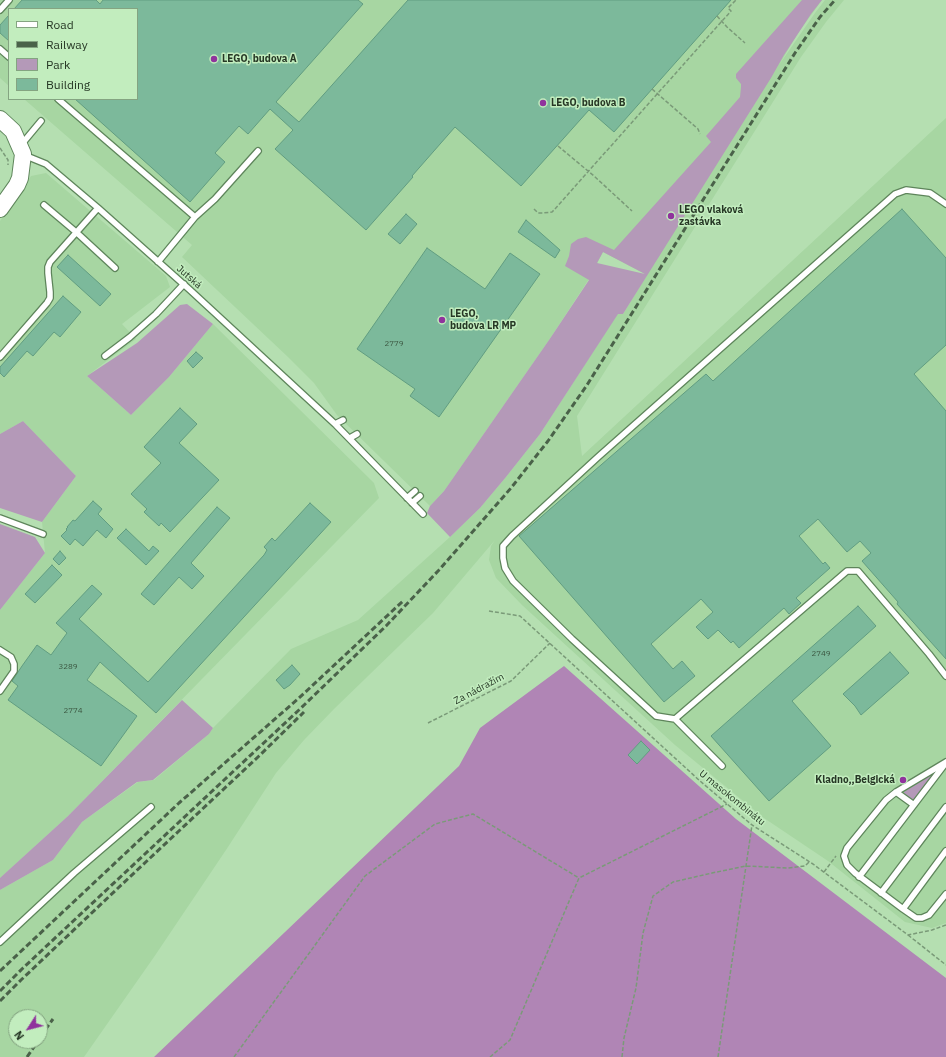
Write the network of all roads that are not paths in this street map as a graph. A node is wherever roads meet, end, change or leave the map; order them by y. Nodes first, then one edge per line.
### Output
1 (9, 0) edge
2 (0, 10) edge
3 (0, 49) edge
4 (8, 56) edge
5 (59, 100) edge
6 (0, 120) edge
7 (41, 121) dead end
8 (22, 150) junction
9 (258, 152) dead end
10 (946, 204) edge
11 (44, 205) dead end
12 (0, 208) edge
13 (98, 208) junction
14 (195, 217) junction
15 (76, 232) junction
16 (158, 262) junction
17 (114, 268) dead end
18 (184, 284) junction
19 (105, 356) dead end
20 (0, 357) edge
21 (345, 422) dead end
22 (338, 426) junction
23 (357, 434) dead end
24 (350, 438) junction
25 (415, 490) dead end
26 (420, 496) dead end
27 (407, 498) junction
28 (412, 503) junction
29 (423, 514) dead end
30 (0, 518) edge
31 (43, 534) dead end
32 (0, 650) edge
33 (946, 676) edge
34 (0, 691) edge
35 (675, 719) junction
36 (946, 763) edge
37 (722, 766) dead end
38 (896, 792) junction
39 (914, 805) junction
40 (151, 807) dead end
41 (946, 807) edge
42 (946, 851) edge
43 (859, 877) junction
44 (881, 893) junction
45 (946, 894) edge
46 (903, 909) junction
47 (0, 942) edge

1 - 2 lane
3 - 4 lane
5 - 14 lane
6 - 8 street
7 - 8 lane
8 - 12 street
8 - 13 lane, Jutská
9 - 14 lane
10 - 35 lane
11 - 15 lane
13 - 15 lane
13 - 16 lane, Jutská
14 - 16 lane
15 - 17 lane
15 - 20 lane
16 - 18 lane, Jutská
18 - 19 lane
18 - 22 lane, Jutská
21 - 22 lane
22 - 24 lane, Jutská
23 - 24 lane
24 - 27 lane, Jutská
25 - 27 lane
26 - 28 lane
27 - 28 lane, Jutská
28 - 29 lane, Jutská
30 - 31 lane
32 - 34 lane
33 - 35 lane
35 - 37 lane
36 - 38 lane
36 - 39 lane
38 - 39 lane
38 - 43 lane
39 - 43 lane
40 - 47 lane
41 - 44 lane
42 - 46 lane
43 - 44 lane
44 - 46 lane
45 - 46 lane

